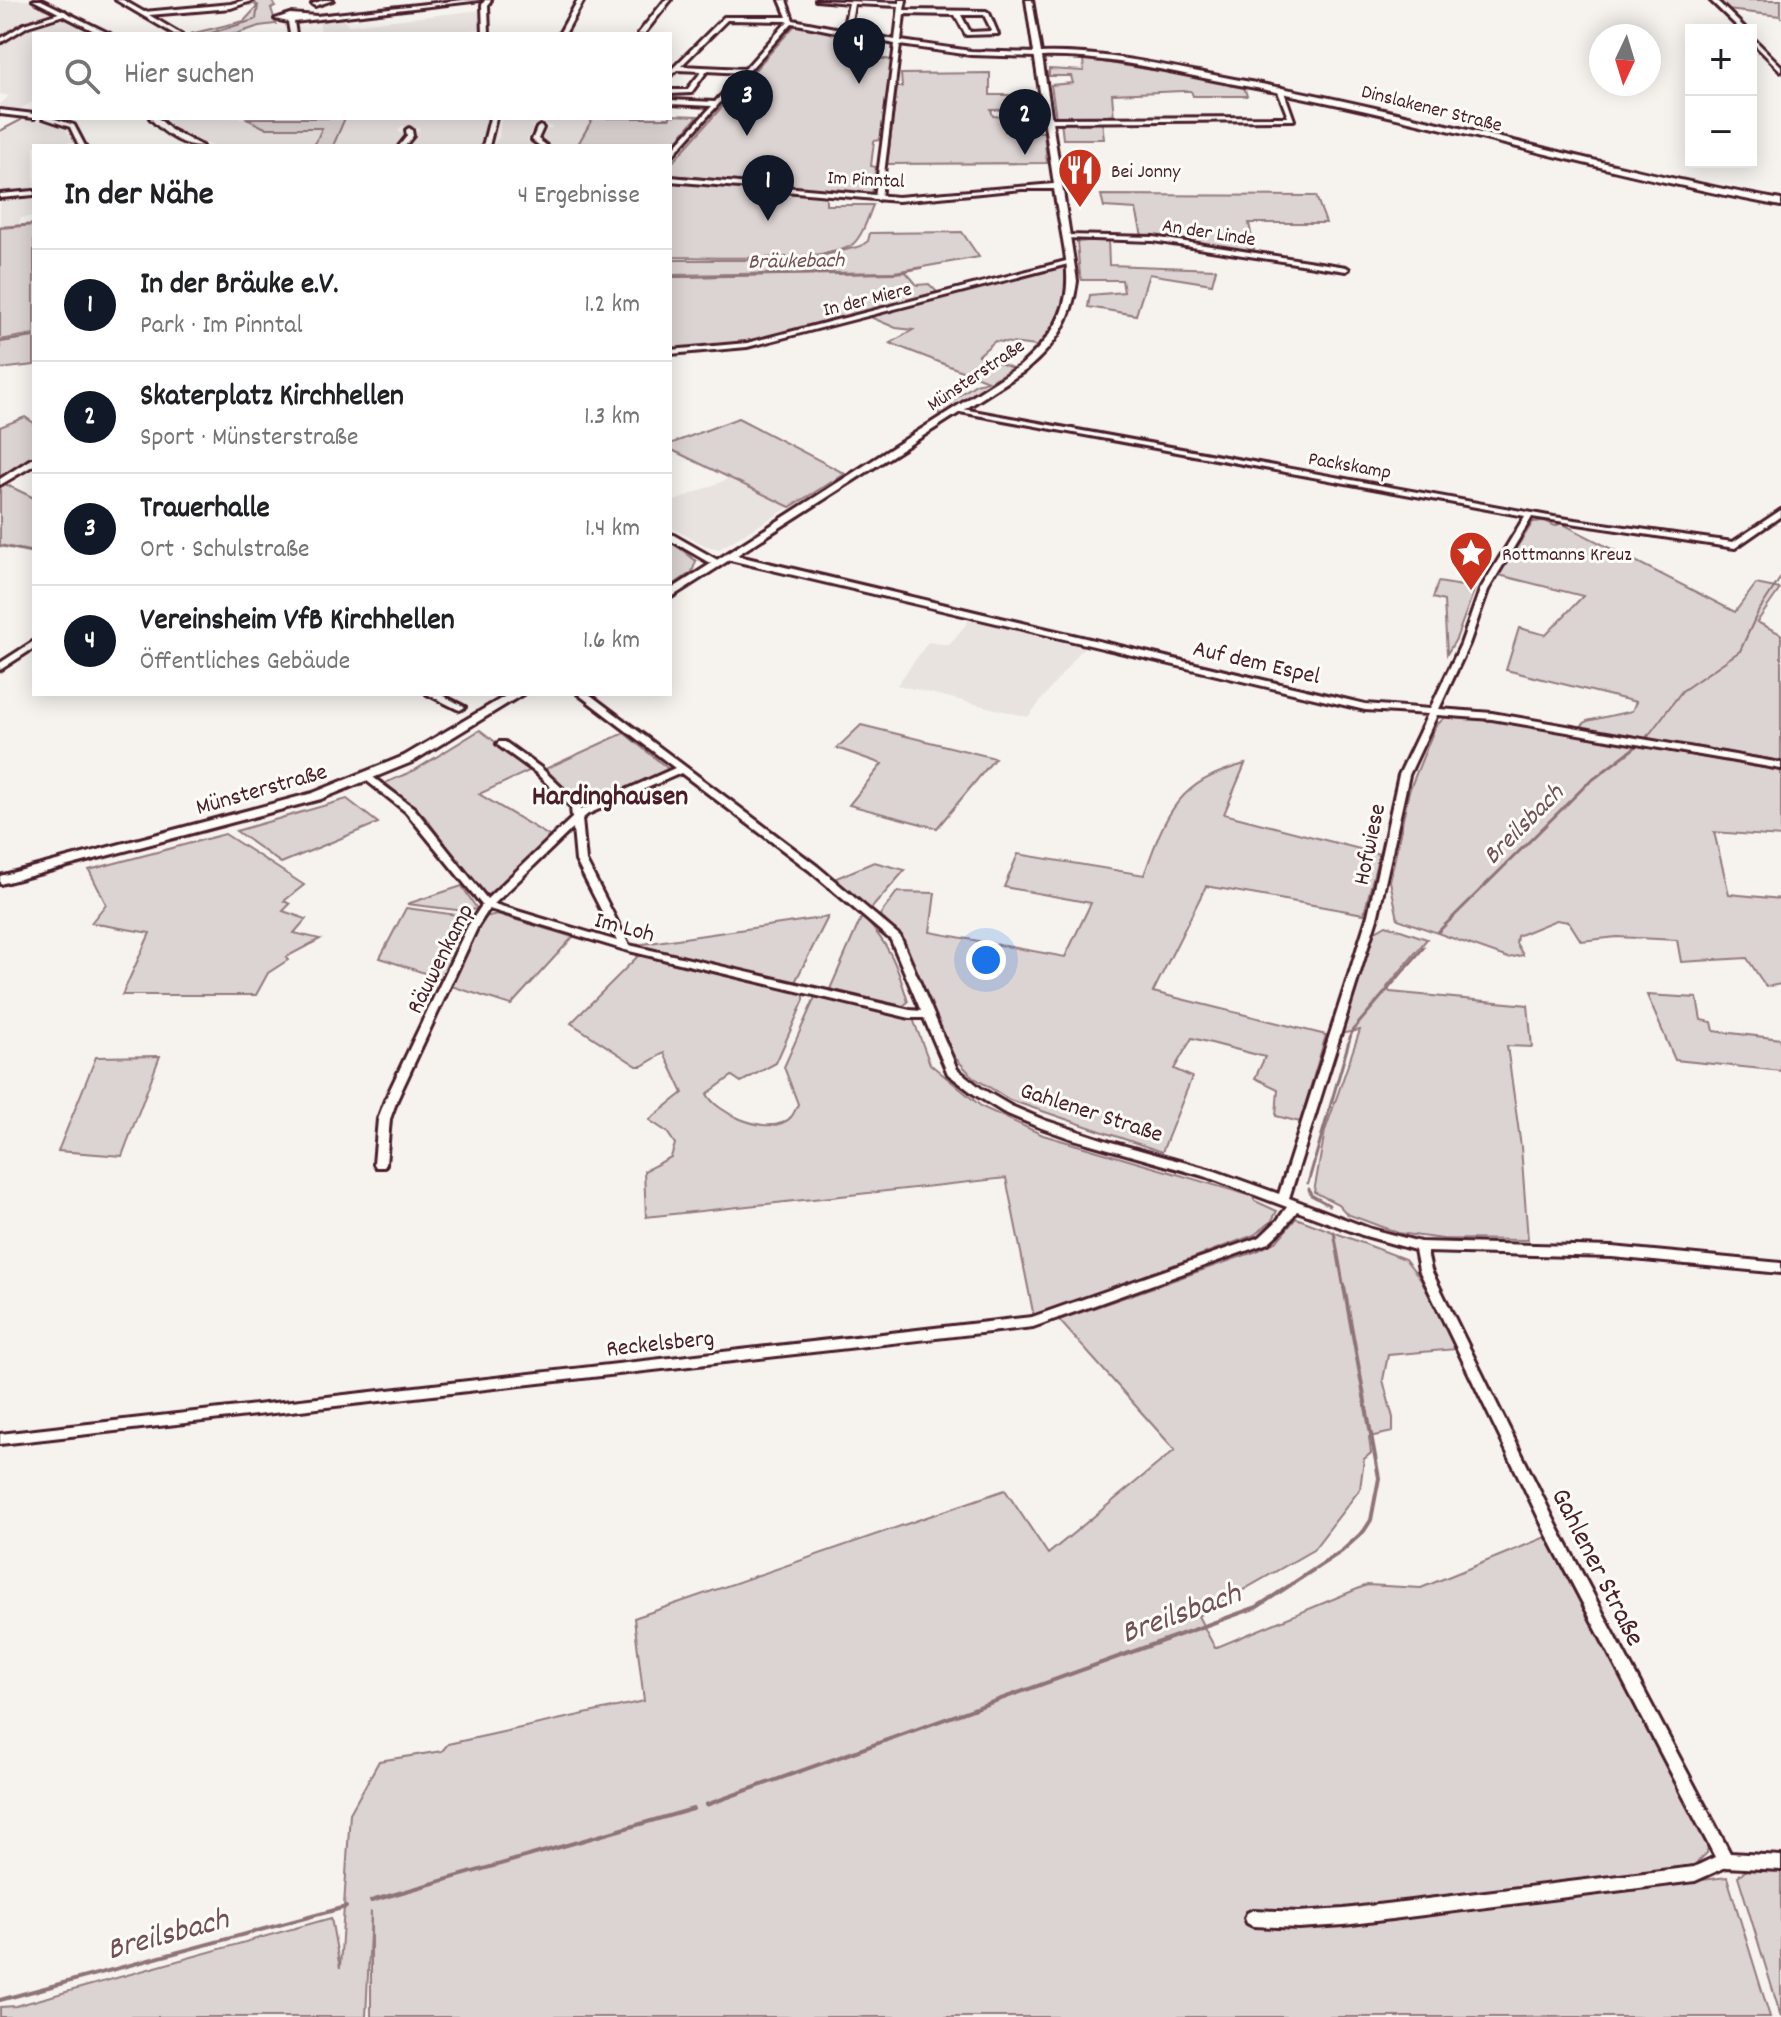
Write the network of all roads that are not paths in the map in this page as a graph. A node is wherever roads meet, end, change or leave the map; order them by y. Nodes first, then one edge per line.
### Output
1 (36, 0) edge
2 (119, 0) edge
3 (251, 0) edge
4 (330, 0) edge
5 (383, 0) edge
6 (478, 0) edge
7 (488, 0) edge
8 (581, 0) edge
9 (668, 0) edge
10 (783, 0) edge
11 (819, 0) edge
12 (1029, 0) edge
13 (1713, 0) edge
14 (852, 2) junction
15 (315, 4) dead end
16 (902, 6) edge
17 (389, 10) junction
18 (65, 13) junction
19 (957, 13) junction
20 (144, 14) junction
21 (316, 18) junction
22 (791, 20) junction
23 (291, 21) junction
24 (1738, 24) edge
25 (842, 30) junction
26 (102, 32) edge
27 (175, 32) edge
28 (293, 32) edge
29 (486, 32) edge
30 (563, 32) edge
31 (643, 32) edge
32 (0, 41) edge
33 (899, 43) junction
34 (1757, 44) edge
35 (1037, 55) junction
36 (706, 69) junction
37 (1781, 69) edge
38 (672, 70) edge
39 (746, 71) junction
40 (1280, 89) junction
41 (672, 92) edge
42 (672, 102) edge
43 (716, 104) junction
44 (32, 105) edge
45 (0, 112) edge
46 (17, 114) junction
47 (32, 116) edge
48 (52, 120) edge
49 (156, 120) edge
50 (492, 120) edge
51 (1048, 120) junction
52 (540, 128) dead end
53 (409, 130) dead end
54 (81, 144) edge
55 (194, 144) edge
56 (404, 144) edge
57 (486, 144) edge
58 (541, 144) edge
59 (672, 154) edge
60 (672, 179) edge
61 (1059, 186) junction
62 (32, 193) edge
63 (0, 196) edge
64 (878, 198) junction
65 (1781, 203) edge
66 (1066, 237) junction
67 (1070, 262) junction
68 (1346, 269) dead end
69 (672, 352) edge
70 (960, 410) junction
71 (32, 462) edge
72 (0, 483) edge
73 (1781, 512) edge
74 (1530, 514) junction
75 (672, 537) edge
76 (730, 557) junction
77 (718, 564) junction
78 (672, 594) edge
79 (32, 645) edge
80 (0, 667) edge
81 (436, 696) edge
82 (514, 696) edge
83 (586, 696) edge
84 (460, 707) dead end
85 (1434, 711) junction
86 (502, 744) dead end
87 (1781, 766) edge
88 (682, 769) junction
89 (367, 777) junction
90 (578, 820) junction
91 (0, 880) edge
92 (487, 905) junction
93 (625, 947) junction
94 (927, 1015) junction
95 (380, 1164) dead end
96 (1289, 1202) junction
97 (1420, 1247) junction
98 (1781, 1268) edge
99 (0, 1439) edge
100 (1725, 1860) junction
101 (1781, 1863) edge
102 (1253, 1918) dead end

1 - 18 main road
2 - 20 street
3 - 20 street
4 - 15 street
5 - 17 street
6 - 17 street
7 - 29 street
8 - 30 street
9 - 31 street
10 - 22 street
11 - 14 street
12 - 35 main road, Münsterstraße
13 - 24 street
14 - 16 street
14 - 25 street
16 - 19 street
16 - 33 street
17 - 21 street
18 - 26 main road
18 - 32 street
19 - 19 street
20 - 27 street
21 - 23 street
21 - 23 street
22 - 25 street
22 - 38 street
22 - 39 street
23 - 28 street
25 - 33 street
33 - 35 street
33 - 64 street
34 - 37 street
35 - 40 main road, Dinslakener Straße
35 - 51 main road, Münsterstraße
36 - 38 street
36 - 39 street
36 - 41 street
39 - 43 street
40 - 51 street
40 - 65 main road, Dinslakener Straße
42 - 43 street
43 - 59 street
44 - 46 street
45 - 46 street
46 - 47 street
48 - 54 street
49 - 55 main road
50 - 57 street
51 - 61 main road, Münsterstraße
52 - 58 street
53 - 56 street
60 - 64 main road, Im Pinntal
61 - 64 main road, Im Pinntal
61 - 66 main road, Münsterstraße
62 - 63 street
66 - 67 main road, Münsterstraße
66 - 68 street, An der Linde
67 - 69 street, In der Miere
67 - 70 main road, Münsterstraße
70 - 74 street, Packskamp
70 - 76 main road, Münsterstraße
71 - 72 street
73 - 74 street, Packskamp
74 - 85 street, Hofwiese
75 - 77 street
76 - 77 main road, Münsterstraße
76 - 85 street, Auf dem Espel
77 - 78 main road, Münsterstraße
79 - 80 street
81 - 84 street
82 - 89 main road, Münsterstraße
83 - 88 street, Gahlener Straße
85 - 87 street, Auf dem Espel
85 - 96 street, Hofwiese
86 - 90 street
88 - 90 street, Räuwenkamp
88 - 94 street, Gahlener Straße
89 - 91 main road, Münsterstraße
89 - 92 street
90 - 92 street, Räuwenkamp
90 - 93 street
92 - 93 street, Im Loh
92 - 95 street, Räuwenkamp
93 - 94 street, Im Loh
94 - 96 street, Gahlener Straße
96 - 97 street, Gahlener Straße
96 - 99 street, Reckelsberg
97 - 98 street, Gahlener Straße
97 - 100 street, Gahlener Straße
100 - 101 street
100 - 102 street

